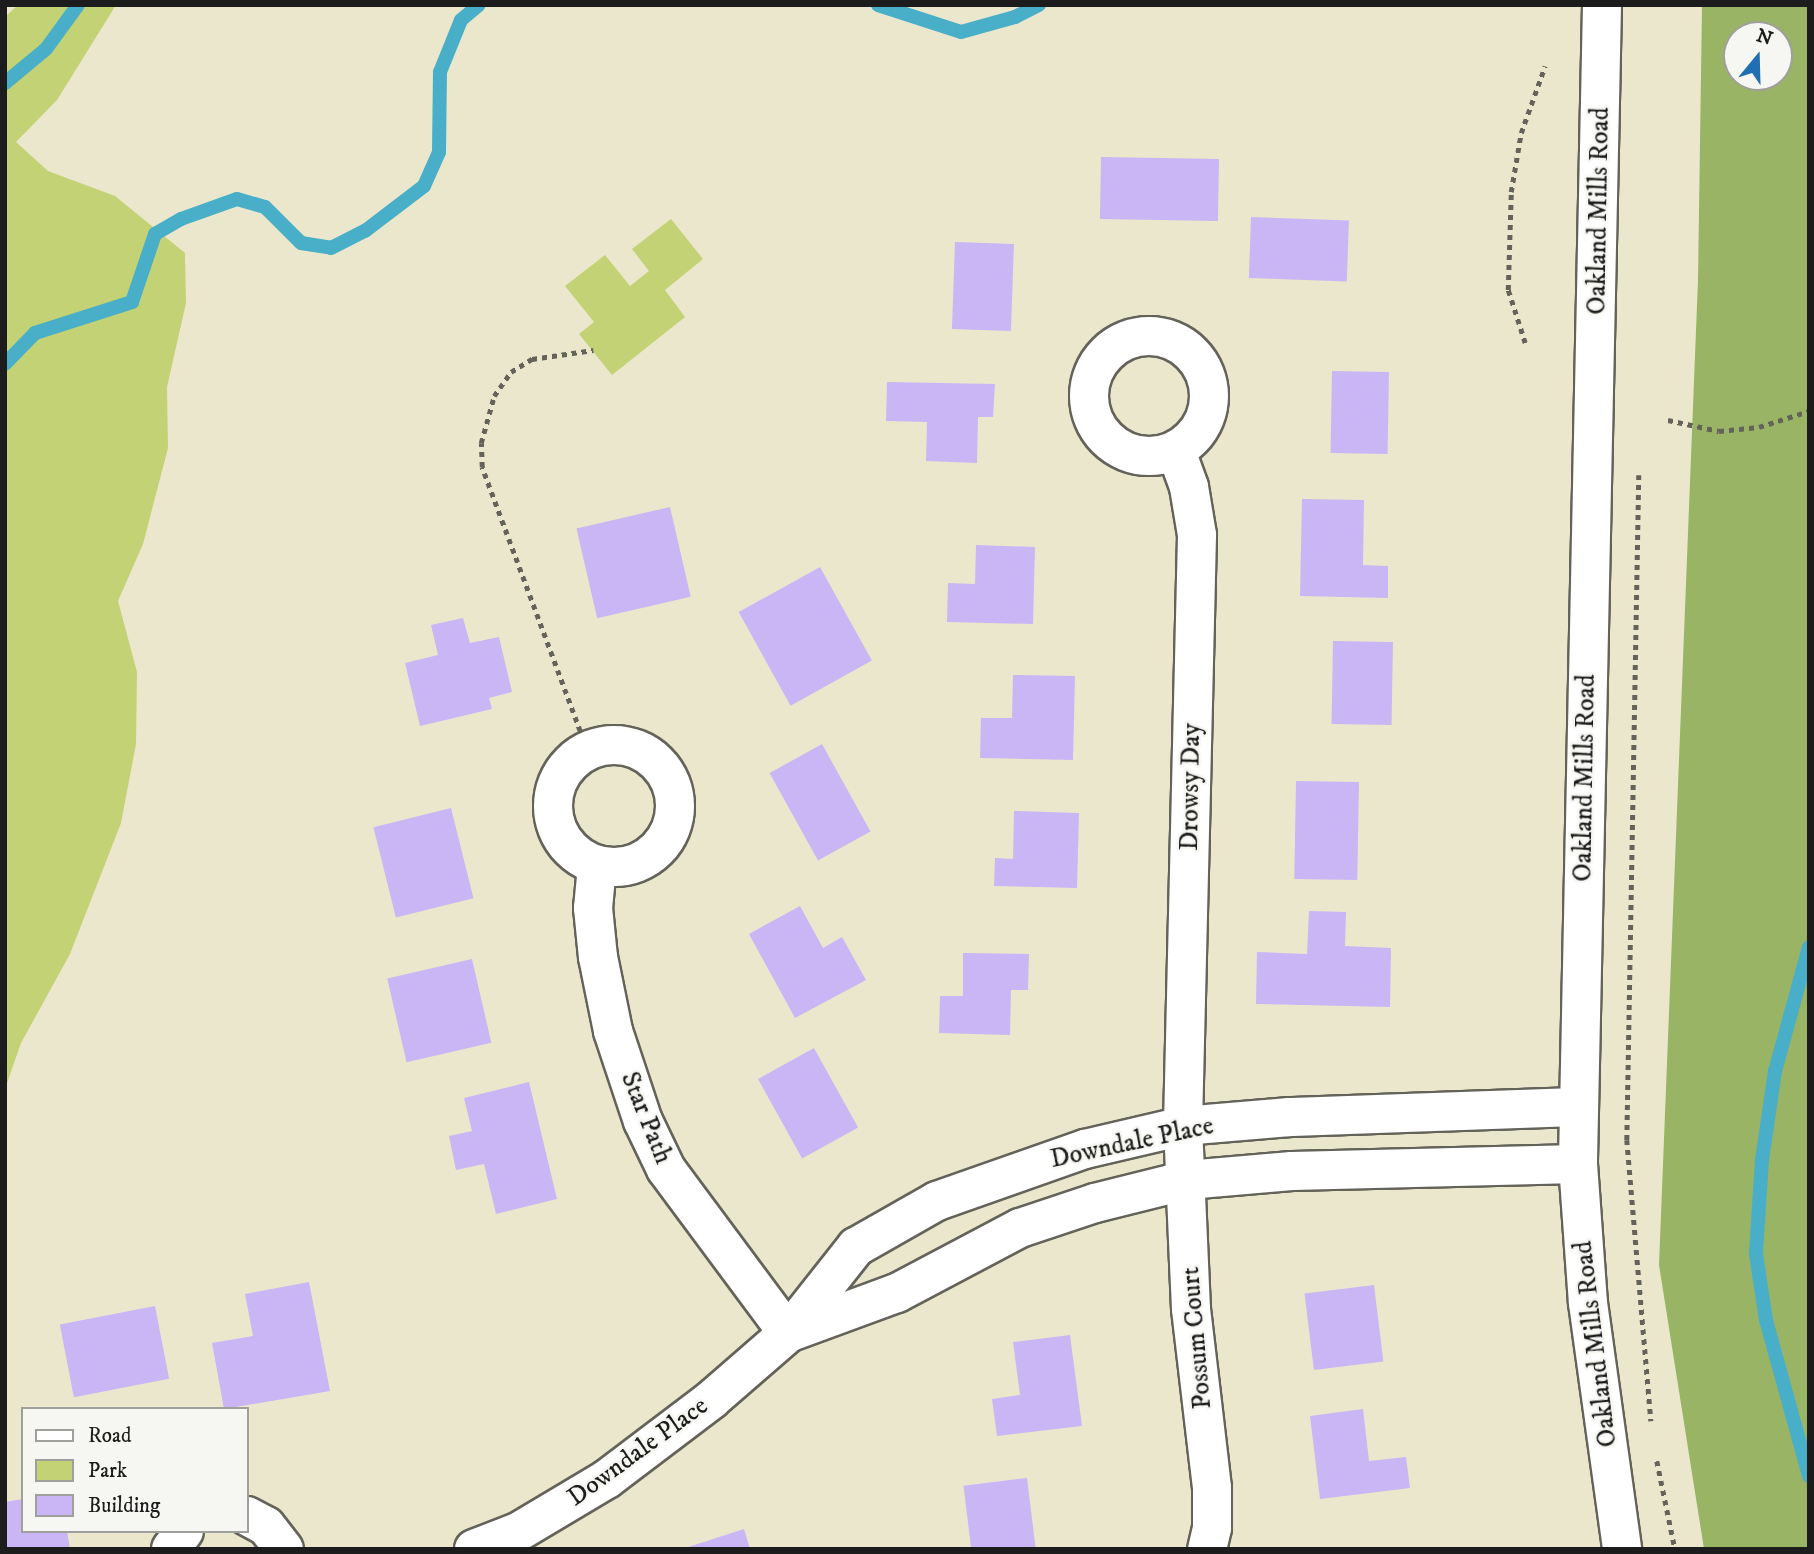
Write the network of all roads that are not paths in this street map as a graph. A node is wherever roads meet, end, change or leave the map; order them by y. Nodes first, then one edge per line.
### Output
1 (1602, 5) edge
2 (1176, 451) dead end
3 (597, 866) junction
4 (1578, 1107) junction
5 (1183, 1126) junction
6 (1578, 1164) junction
7 (1187, 1180) junction
8 (788, 1333) junction
9 (248, 1517) edge
10 (183, 1533) edge
11 (522, 1541) edge
12 (172, 1549) edge
13 (284, 1549) edge
14 (474, 1549) edge
15 (1207, 1549) edge
16 (1622, 1549) edge

1 - 4 street, Oakland Mills Road
2 - 5 street, Drowsy Day
3 - 3 street
3 - 8 street, Star Path
4 - 5 street, Downdale Place
4 - 6 street, Oakland Mills Road
5 - 7 street, Possum Court
5 - 8 street, Downdale Place
6 - 7 street, Downdale Place
6 - 16 street, Oakland Mills Road
7 - 8 street, Downdale Place
7 - 15 street, Possum Court
8 - 11 street, Downdale Place
9 - 13 street
10 - 12 street
11 - 14 street, Downdale Place

